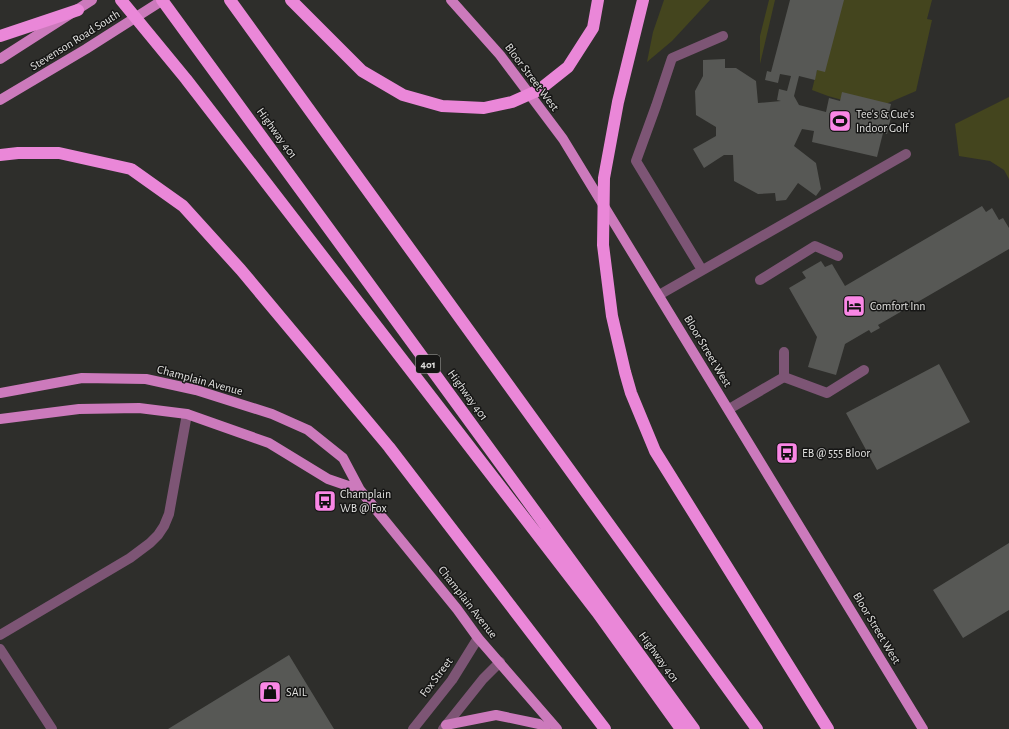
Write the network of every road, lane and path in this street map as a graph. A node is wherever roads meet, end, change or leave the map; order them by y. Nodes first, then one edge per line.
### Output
1 (92, 0) edge
2 (121, 0) edge
3 (163, 0) edge
4 (230, 0) edge
5 (291, 0) edge
6 (451, 0) edge
7 (598, 0) edge
8 (643, 0) edge
9 (78, 10) junction
10 (0, 36) edge
11 (723, 36) dead end
12 (0, 59) edge
13 (0, 100) edge
14 (906, 154) dead end
15 (0, 155) edge
16 (838, 256) dead end
17 (702, 270) junction
18 (760, 280) dead end
19 (659, 295) junction
20 (784, 352) dead end
21 (864, 370) dead end
22 (784, 377) junction
23 (0, 393) edge
24 (729, 410) junction
25 (187, 414) junction
26 (0, 419) edge
27 (360, 490) junction
28 (0, 635) edge
29 (478, 638) junction
30 (0, 649) edge
31 (500, 662) junction
32 (444, 727) edge
33 (52, 729) edge
34 (413, 729) edge
35 (545, 729) edge
36 (557, 729) edge
37 (605, 729) edge
38 (681, 729) edge
39 (694, 729) edge
40 (757, 729) edge
41 (828, 729) edge
42 (923, 729) edge

1 - 9 main road, Stevenson Road South
2 - 38 highway
3 - 13 main road, Stevenson Road South
3 - 39 highway, Highway 401 / 401
4 - 40 highway
5 - 7 highway
6 - 19 main road, Bloor Street West
8 - 41 highway
9 - 10 highway
9 - 12 main road, Stevenson Road South
11 - 17 street
14 - 17 street
15 - 37 highway
16 - 18 street
17 - 19 street
19 - 24 main road, Bloor Street West
20 - 22 street
21 - 22 street
22 - 24 street
23 - 27 main road, Champlain Avenue
24 - 42 main road, Bloor Street West
25 - 26 main road
25 - 27 main road
25 - 28 street
27 - 29 main road, Champlain Avenue
29 - 31 main road, Champlain Avenue
29 - 34 street, Fox Street
30 - 33 street
31 - 32 street
31 - 36 main road, Champlain Avenue
32 - 35 main road

